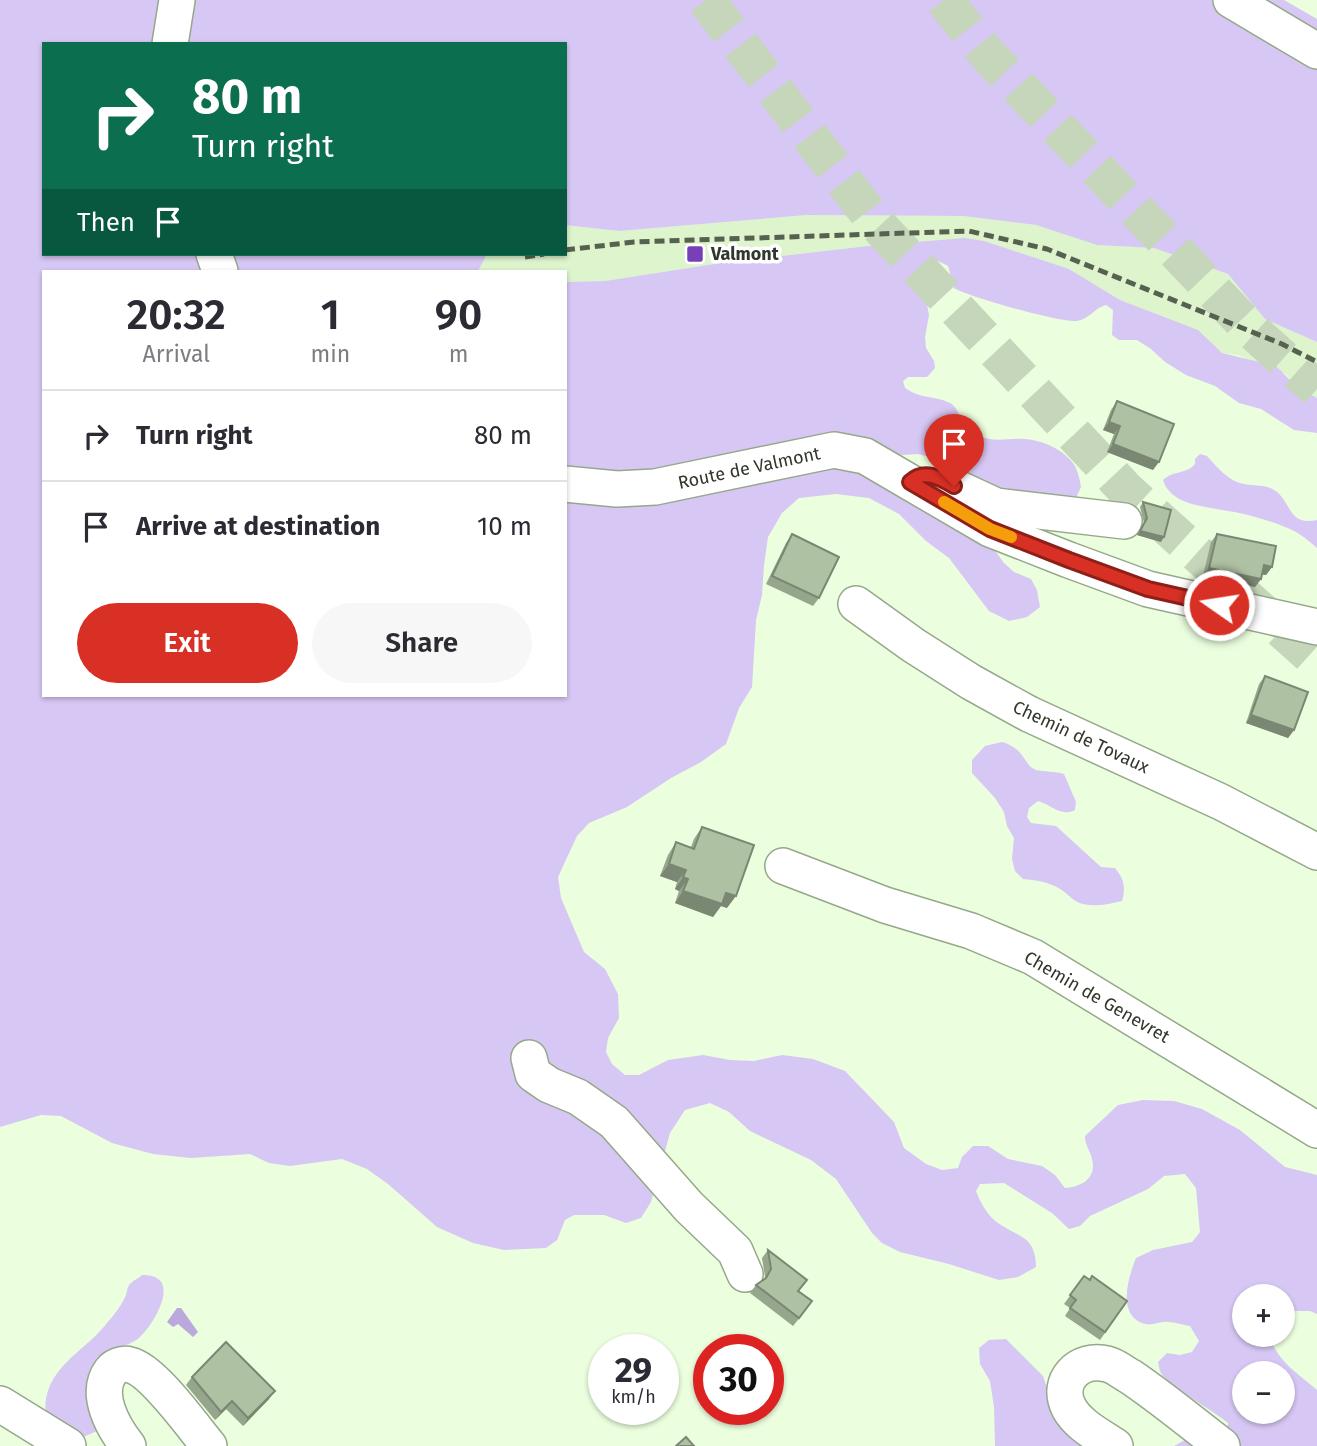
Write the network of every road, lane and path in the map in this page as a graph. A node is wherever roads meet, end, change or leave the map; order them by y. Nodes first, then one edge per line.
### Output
1 (177, 0) edge
2 (1231, 0) edge
3 (170, 42) edge
4 (1317, 51) edge
5 (910, 482) junction
6 (567, 484) edge
7 (1124, 522) dead end
8 (856, 604) dead end
9 (1317, 627) edge
10 (1317, 852) edge
11 (783, 866) dead end
12 (529, 1058) dead end
13 (1317, 1130) edge
14 (745, 1274) dead end
15 (0, 1404) edge
16 (68, 1446) edge
17 (128, 1446) edge
18 (209, 1446) edge
19 (1115, 1446) edge
20 (1222, 1446) edge

1 - 3 street
2 - 4 street
5 - 6 street, Route de Valmont
5 - 7 street
5 - 9 street, Route de Valmont
8 - 10 street, Chemin de Tovaux
11 - 13 street, Chemin de Genevret
12 - 14 street
15 - 16 street
17 - 18 street
19 - 20 street

